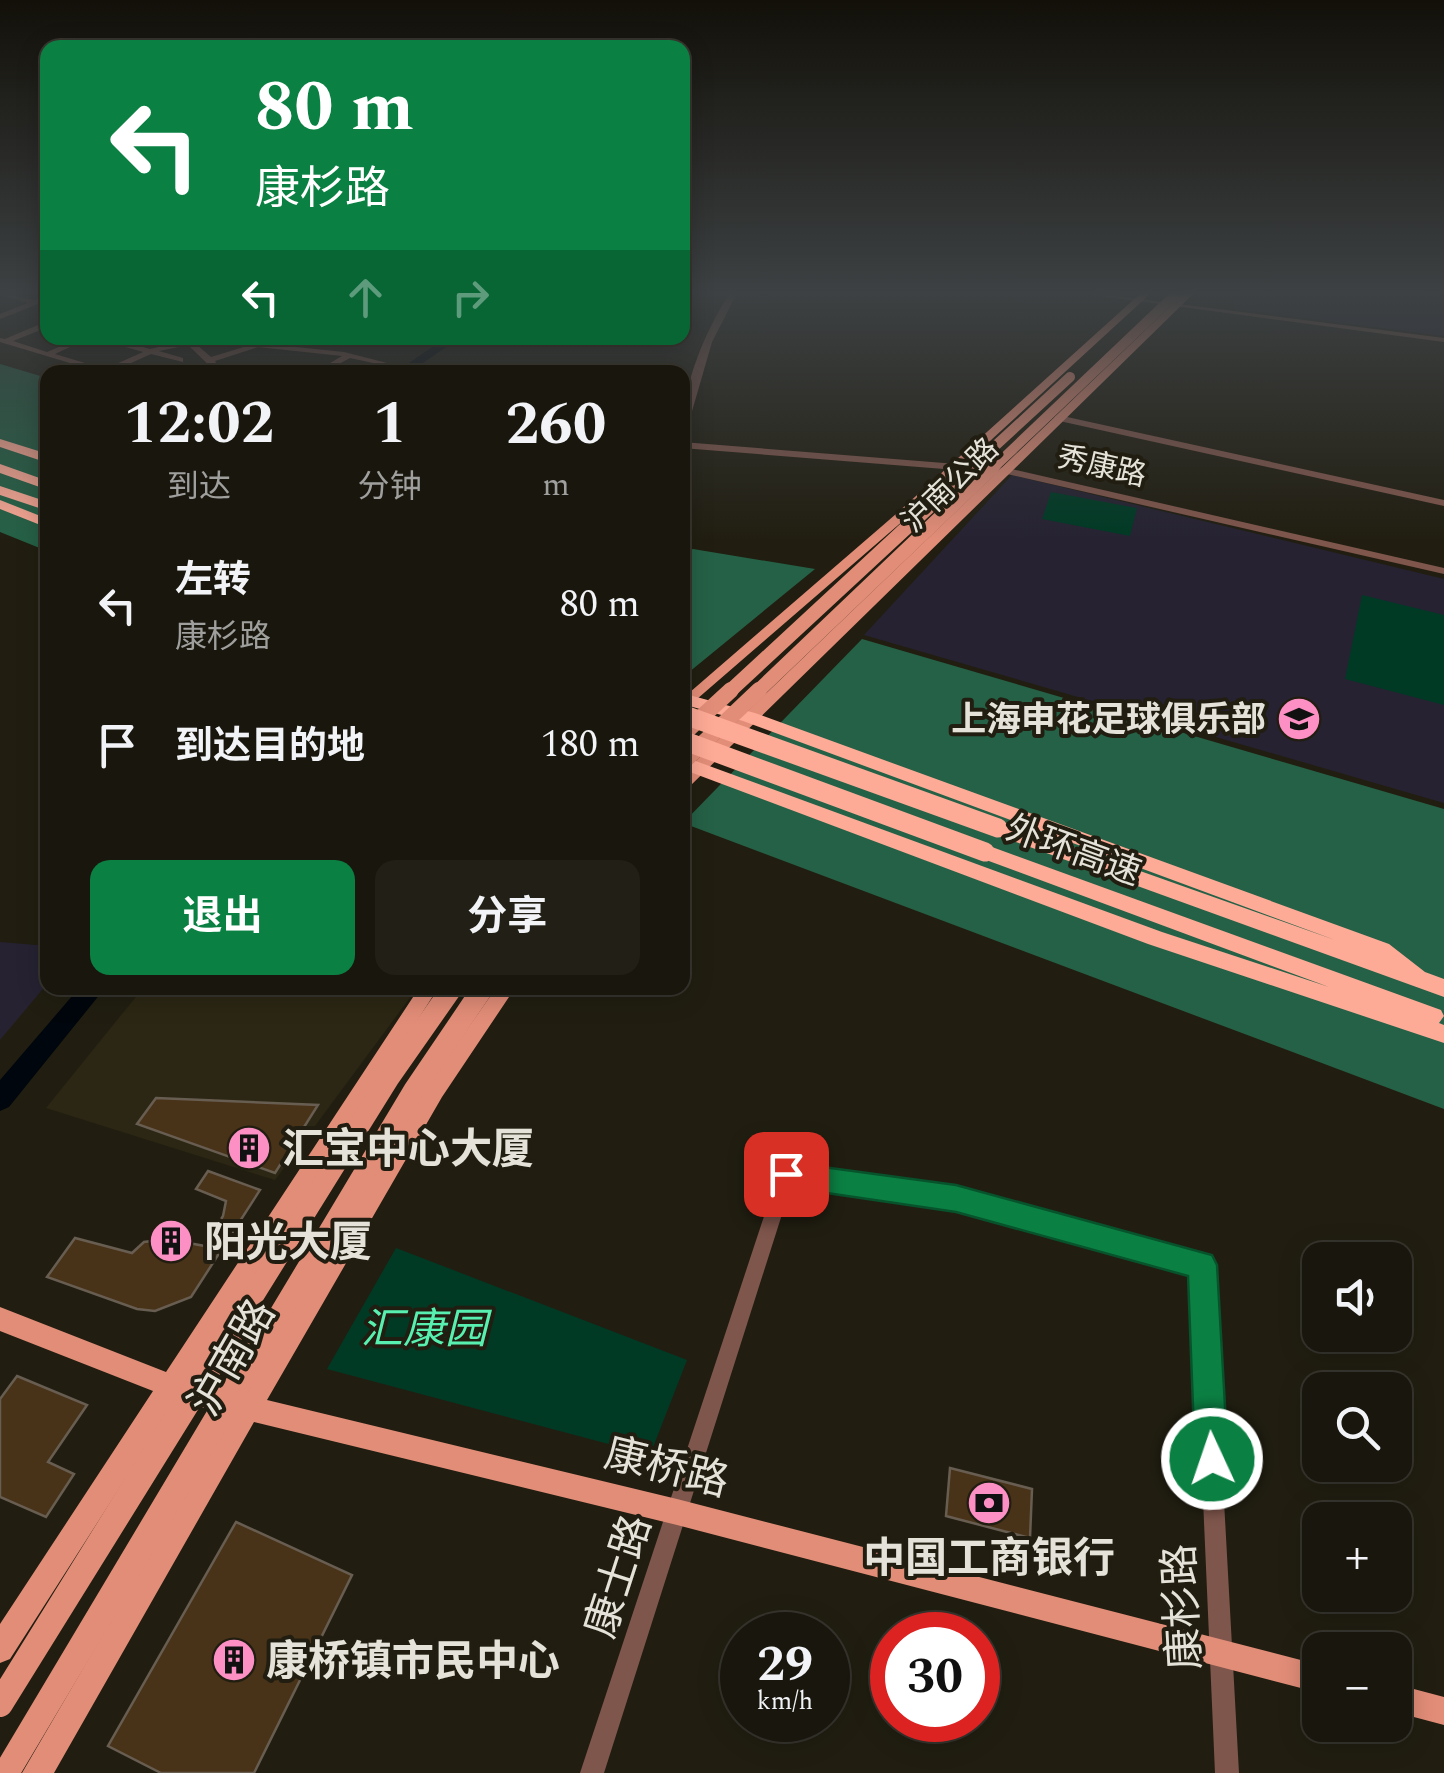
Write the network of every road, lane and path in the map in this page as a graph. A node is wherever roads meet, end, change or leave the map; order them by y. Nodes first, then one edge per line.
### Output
1 (698, 376) edge
2 (1054, 376) edge
3 (1072, 376) edge
4 (1090, 376) edge
5 (1101, 376) edge
6 (690, 403) edge
7 (1058, 418) junction
8 (0, 444) edge
9 (690, 446) edge
10 (40, 456) edge
11 (0, 459) edge
12 (956, 464) junction
13 (0, 468) edge
14 (1007, 471) junction
15 (40, 472) edge
16 (40, 483) edge
17 (0, 490) edge
18 (0, 504) edge
19 (40, 504) edge
20 (1444, 504) edge
21 (0, 518) edge
22 (40, 521) edge
23 (40, 535) edge
24 (1444, 572) edge
25 (690, 700) edge
26 (764, 702) junction
27 (690, 706) edge
28 (690, 707) edge
29 (749, 717) junction
30 (690, 725) edge
31 (780, 729) junction
32 (690, 730) edge
33 (734, 731) junction
34 (690, 736) edge
35 (690, 740) edge
36 (690, 762) edge
37 (690, 763) edge
38 (690, 765) edge
39 (1418, 979) junction
40 (1444, 988) edge
41 (424, 995) edge
42 (447, 995) edge
43 (479, 995) edge
44 (501, 995) edge
45 (1444, 1020) edge
46 (1444, 1034) edge
47 (786, 1174) joint
48 (0, 1319) edge
49 (170, 1386) junction
50 (248, 1408) junction
51 (678, 1512) junction
52 (0, 1650) edge
53 (1221, 1653) junction
54 (1302, 1674) edge
55 (1412, 1703) edge
56 (0, 1704) edge
57 (1444, 1711) edge
58 (6, 1773) edge
59 (36, 1773) edge
60 (592, 1773) edge
61 (1227, 1773) edge

1 - 6 street
2 - 12 main road, 沪南公路
3 - 32 main road, bridge
4 - 36 main road, bridge
5 - 7 main road, 沪南公路
7 - 14 main road, 沪南公路
7 - 20 street
8 - 10 highway
9 - 12 street, 秀康路
11 - 15 highway
12 - 14 street, 秀康路
12 - 25 main road, 沪南公路
13 - 16 highway
14 - 24 street, 秀康路
14 - 26 main road, 沪南公路
17 - 19 highway
18 - 22 highway
21 - 23 highway
26 - 29 main road, 沪南公路
26 - 31 highway
27 - 29 highway
28 - 39 highway, 外环高速, bridge
29 - 30 highway
29 - 31 highway
29 - 33 main road
31 - 33 highway
31 - 39 highway
33 - 34 highway
33 - 37 main road
35 - 45 highway, 外环高速, bridge
38 - 46 highway
39 - 40 highway, 外环高速
41 - 49 main road, 沪南路
42 - 56 main road, bridge
43 - 58 main road, bridge
44 - 50 main road, 沪南路
47 - 51 street, 康士路
47 - 53 street, 康杉路
48 - 49 main road, 康桥路
49 - 50 main road, 康桥路
49 - 52 main road, 沪南路
50 - 51 main road, 康桥路
50 - 59 main road, 沪南路
51 - 53 main road, 康桥路
51 - 60 street, 康士路
53 - 54 main road, 康桥路
53 - 61 street, 康杉路
55 - 57 main road

